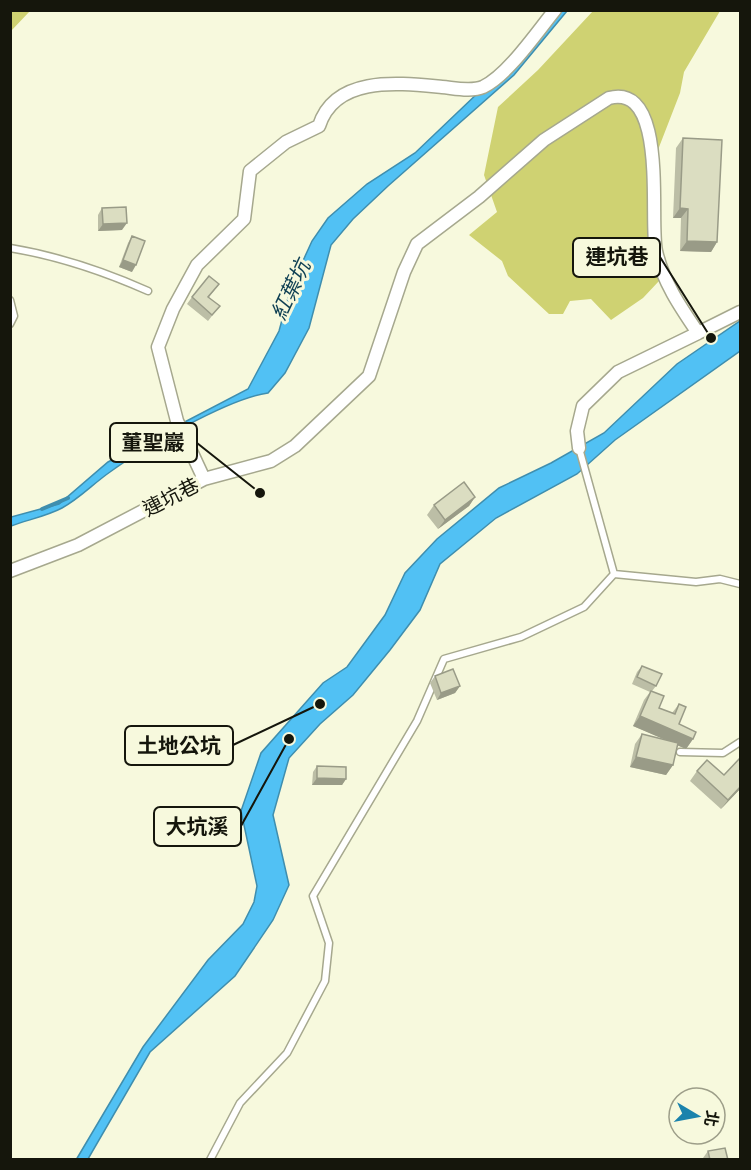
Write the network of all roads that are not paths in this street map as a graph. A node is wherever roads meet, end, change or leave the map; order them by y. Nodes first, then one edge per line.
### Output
1 (555, 10) edge
2 (10, 248) edge
3 (148, 291) dead end
4 (10, 300) edge
5 (738, 313) edge
6 (10, 324) edge
7 (698, 333) junction
8 (579, 448) joint
9 (204, 479) junction
10 (10, 571) edge
11 (614, 574) junction
12 (741, 584) edge
13 (741, 742) edge
14 (680, 752) edge
15 (210, 1160) edge

1 - 9 street
2 - 3 lane
4 - 6 lane
5 - 7 street
7 - 8 street
7 - 9 street, 連坑巷
8 - 11 lane
9 - 10 street, 連坑巷
11 - 12 lane
11 - 15 lane
13 - 14 lane

